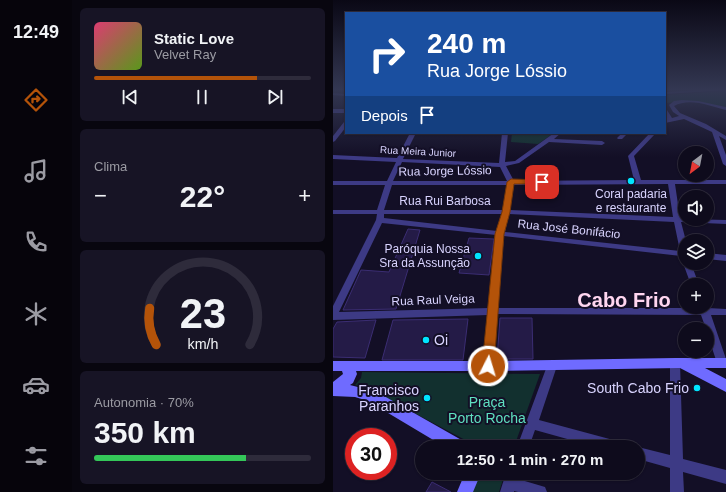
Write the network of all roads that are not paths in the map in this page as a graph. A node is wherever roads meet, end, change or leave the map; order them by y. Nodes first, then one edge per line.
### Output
1 (676, 112) edge
2 (345, 115) edge
3 (684, 117) junction
4 (667, 119) edge
5 (345, 125) edge
6 (335, 129) edge
7 (715, 132) junction
8 (413, 134) edge
9 (505, 134) edge
10 (557, 134) edge
11 (624, 134) edge
12 (652, 134) edge
13 (725, 137) edge
14 (620, 138) dead end
15 (333, 140) edge
16 (548, 140) junction
17 (602, 143) dead end
18 (333, 157) edge
19 (400, 161) junction
20 (726, 164) edge
21 (502, 165) junction
22 (511, 182) junction
23 (638, 182) junction
24 (671, 182) junction
25 (726, 182) edge
26 (333, 183) edge
27 (390, 183) junction
28 (333, 212) edge
29 (379, 212) junction
30 (506, 212) junction
31 (380, 220) junction
32 (677, 220) junction
33 (726, 222) edge
34 (500, 234) junction
35 (680, 234) edge
36 (678, 254) edge
37 (714, 257) edge
38 (726, 258) edge
39 (678, 310) edge
40 (493, 311) junction
41 (714, 311) edge
42 (726, 312) edge
43 (705, 314) edge
44 (333, 315) edge
45 (679, 363) junction
46 (724, 363) edge
47 (339, 366) edge
48 (488, 366) junction
49 (552, 366) junction
50 (726, 386) edge
51 (333, 389) edge
52 (531, 423) junction
53 (447, 440) edge
54 (525, 440) edge
55 (592, 440) edge
56 (645, 455) edge
57 (677, 464) junction
58 (726, 477) edge
59 (470, 480) edge
60 (510, 483) edge
61 (465, 492) edge
62 (540, 492) edge
63 (677, 492) edge

1 - 3 street
2 - 6 street
3 - 4 street
3 - 7 street
5 - 6 street
5 - 15 street
7 - 13 street
7 - 20 street
8 - 19 street
9 - 21 street
10 - 16 street, Rua Meira Junior
11 - 14 street
12 - 23 street
16 - 17 street
16 - 21 street, Rua Meira Junior
18 - 19 street, Rua Meira Junior
19 - 21 street, Rua Meira Junior
19 - 27 street
21 - 22 street
22 - 23 street, Rua Jorge Lóssio
22 - 27 street, Rua Jorge Lóssio
22 - 30 street
23 - 24 street, Rua Jorge Lóssio
24 - 25 street, Rua Jorge Lóssio
24 - 32 street
26 - 27 street, Rua Jorge Lóssio
27 - 29 street
28 - 29 street, Rua Rui Barbosa
29 - 30 street, Rua Rui Barbosa
29 - 31 street
30 - 32 street, Rua Rui Barbosa
30 - 34 street
31 - 34 street, Rua José Bonifácio
31 - 44 street
32 - 33 street, Rua Rui Barbosa
32 - 35 street
34 - 36 street, Rua José Bonifácio
34 - 40 street
37 - 38 street
39 - 40 street, Rua Raul Veiga
40 - 44 street, Rua Raul Veiga
40 - 48 street
41 - 42 street, Rua Raul Veiga
43 - 46 street
45 - 46 main road
45 - 49 main road
45 - 50 main road
45 - 57 street
47 - 48 main road
47 - 51 main road
48 - 49 main road
49 - 52 street
51 - 53 main road
52 - 54 street
52 - 55 street
56 - 57 street
57 - 58 street
57 - 63 street
59 - 61 main road
60 - 62 street

